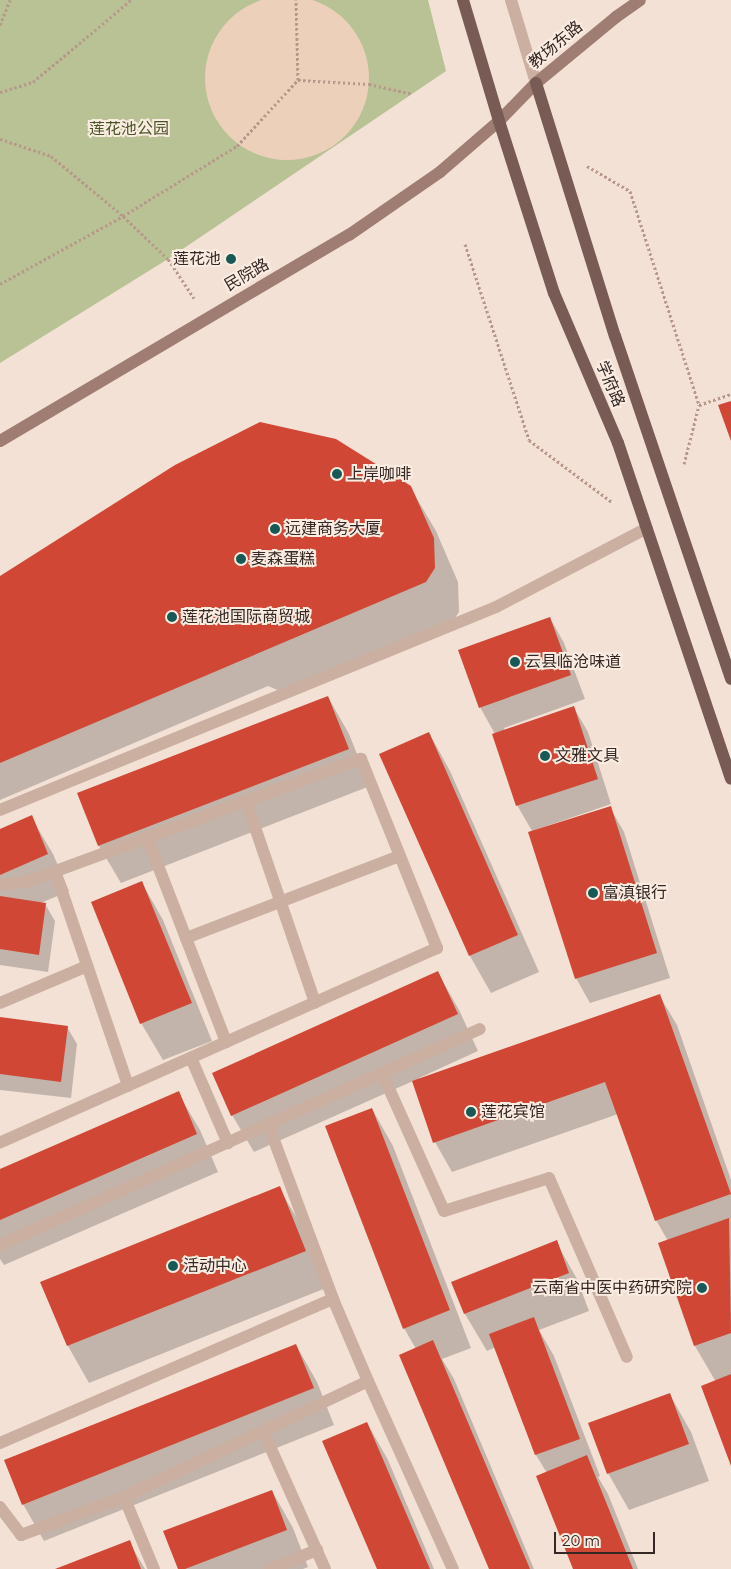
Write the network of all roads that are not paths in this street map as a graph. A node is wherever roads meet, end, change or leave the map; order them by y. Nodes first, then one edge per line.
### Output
1 (464, 0) edge
2 (511, 0) edge
3 (640, 0) edge
4 (536, 83) junction
5 (499, 121) junction
6 (0, 441) edge
7 (647, 528) junction
8 (731, 679) edge
9 (731, 779) edge
10 (246, 801) junction
11 (0, 810) edge
12 (147, 837) junction
13 (400, 856) junction
14 (55, 871) junction
15 (0, 885) edge
16 (280, 901) junction
17 (186, 938) junction
18 (87, 966) junction
19 (315, 1002) junction
20 (0, 1003) edge
21 (480, 1029) dead end
22 (226, 1042) junction
23 (191, 1058) junction
24 (382, 1073) junction
25 (128, 1086) junction
26 (268, 1124) junction
27 (228, 1143) junction
28 (0, 1144) edge
29 (0, 1245) edge
30 (332, 1299) junction
31 (627, 1357) dead end
32 (368, 1381) junction
33 (263, 1431) junction
34 (0, 1443) edge
35 (124, 1497) junction
36 (0, 1507) edge
37 (316, 1550) junction
38 (154, 1569) edge
39 (270, 1569) edge
40 (325, 1569) edge
41 (452, 1569) edge

1 - 5 main road, 学府路
2 - 4 lane, 学府路
3 - 4 main road, 教场东路
4 - 5 main road, 教场东路
4 - 8 main road, 学府路
5 - 6 main road, 民院路
5 - 7 main road, 学府路
7 - 9 main road, 学府路
7 - 11 lane
10 - 12 lane
10 - 13 lane
10 - 16 lane
12 - 14 lane
12 - 17 lane
13 - 16 lane
13 - 19 lane
14 - 15 lane
14 - 18 lane
16 - 17 lane
16 - 19 lane
17 - 22 lane
18 - 20 lane
18 - 25 lane
19 - 22 lane
21 - 24 lane
22 - 23 lane
23 - 25 lane
23 - 27 lane
24 - 26 lane
24 - 31 lane
25 - 28 lane
26 - 27 lane
26 - 30 lane
27 - 29 lane
30 - 32 lane
30 - 34 lane
32 - 33 lane
32 - 41 lane
33 - 35 lane
33 - 37 lane
35 - 36 lane
35 - 38 lane
37 - 39 lane
37 - 40 lane

